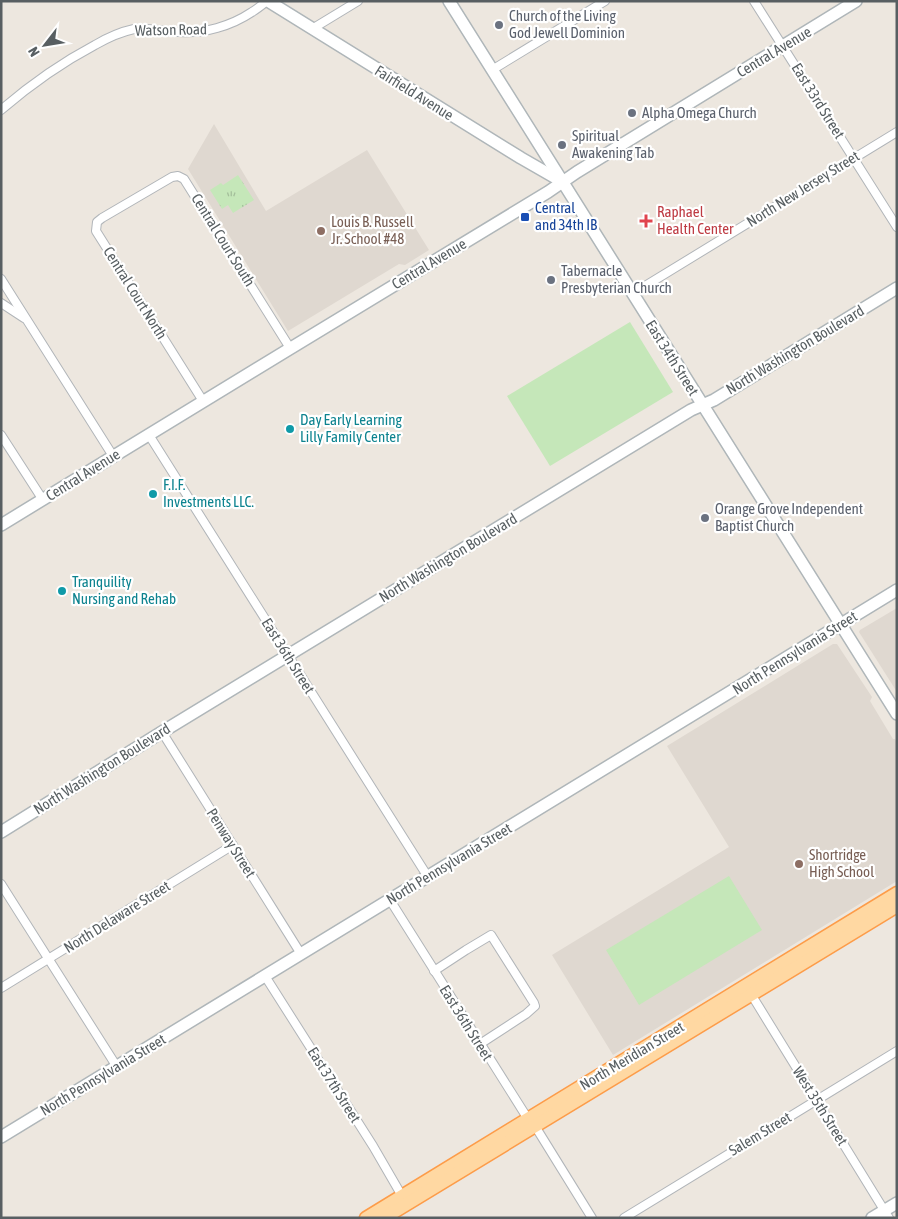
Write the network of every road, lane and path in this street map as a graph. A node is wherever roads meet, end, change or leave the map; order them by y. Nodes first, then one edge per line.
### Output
1 (267, 1) edge
2 (358, 1) edge
3 (449, 1) edge
4 (605, 1) edge
5 (754, 1) edge
6 (856, 1) edge
7 (312, 29) junction
8 (783, 46) junction
9 (492, 70) junction
10 (1, 110) edge
11 (897, 132) edge
12 (853, 158) junction
13 (562, 182) junction
14 (136, 198) joint
15 (897, 227) edge
16 (1, 279) edge
17 (897, 288) edge
18 (632, 294) junction
19 (1, 303) edge
20 (28, 321) junction
21 (290, 348) junction
22 (203, 401) junction
23 (702, 405) junction
24 (1, 435) edge
25 (149, 435) junction
26 (113, 456) junction
27 (43, 500) junction
28 (1, 526) edge
29 (897, 590) edge
30 (840, 624) junction
31 (288, 656) junction
32 (897, 714) edge
33 (162, 732) junction
34 (1, 832) edge
35 (233, 845) junction
36 (428, 877) junction
37 (1, 884) edge
38 (897, 893) edge
39 (390, 900) junction
40 (897, 906) edge
41 (301, 954) junction
42 (49, 959) junction
43 (434, 972) junction
44 (265, 976) junction
45 (1, 988) edge
46 (751, 994) junction
47 (480, 1044) junction
48 (897, 1051) edge
49 (117, 1067) junction
50 (816, 1100) junction
51 (532, 1122) junction
52 (1, 1137) edge
53 (402, 1196) junction
54 (897, 1203) edge
55 (887, 1214) edge
56 (366, 1218) edge
57 (384, 1218) edge
58 (592, 1218) edge
59 (624, 1218) edge
60 (872, 1218) edge

1 - 7 street, Fairfield Avenue
1 - 10 street, Watson Road
2 - 7 street
3 - 9 street, East 34th Street
4 - 9 street
5 - 8 street, East 33rd Street
6 - 8 street, Central Avenue
7 - 13 street, Fairfield Avenue
8 - 12 street, East 33rd Street
8 - 13 street, Central Avenue
9 - 13 street, East 34th Street
11 - 12 street, North New Jersey Street
12 - 15 street, East 33rd Street
12 - 18 street, North New Jersey Street
13 - 18 street, East 34th Street
13 - 21 street, Central Avenue
14 - 21 street, Central Court South
14 - 22 street, Central Court North
16 - 20 street
17 - 23 street, North Washington Boulevard
18 - 23 street, East 34th Street
19 - 20 street
20 - 26 street
21 - 22 street, Central Avenue
22 - 25 street, Central Avenue
23 - 30 street, East 34th Street
23 - 31 street, North Washington Boulevard
24 - 27 street
25 - 26 street, Central Avenue
25 - 31 street, East 36th Street
26 - 27 street, Central Avenue
27 - 28 street, Central Avenue
29 - 30 street, North Pennsylvania Street
30 - 32 street, East 34th Street
30 - 36 street, North Pennsylvania Street
31 - 33 street, North Washington Boulevard
31 - 36 street, East 36th Street
33 - 34 street, North Washington Boulevard
33 - 35 street, Penway Street
35 - 41 street, Penway Street
35 - 42 street, North Delaware Street
36 - 39 street, North Pennsylvania Street
37 - 42 street
38 - 51 main road, North Meridian Street
39 - 41 street, North Pennsylvania Street
39 - 43 street, East 36th Street
40 - 46 main road, North Meridian Street
41 - 44 street, North Pennsylvania Street
42 - 45 street, North Delaware Street
42 - 49 street
43 - 47 street, East 36th Street
43 - 47 street
44 - 49 street, North Pennsylvania Street
44 - 53 street, East 37th Street
46 - 50 street, West 35th Street
46 - 51 main road, North Meridian Street
47 - 51 street, East 36th Street
48 - 50 street, Salem Street
49 - 52 street, North Pennsylvania Street
50 - 55 street, West 35th Street
50 - 59 street, Salem Street
51 - 53 main road, North Meridian Street
51 - 57 main road, North Meridian Street
51 - 58 street, East 36th Street
53 - 56 main road, North Meridian Street
54 - 55 street
55 - 60 street

